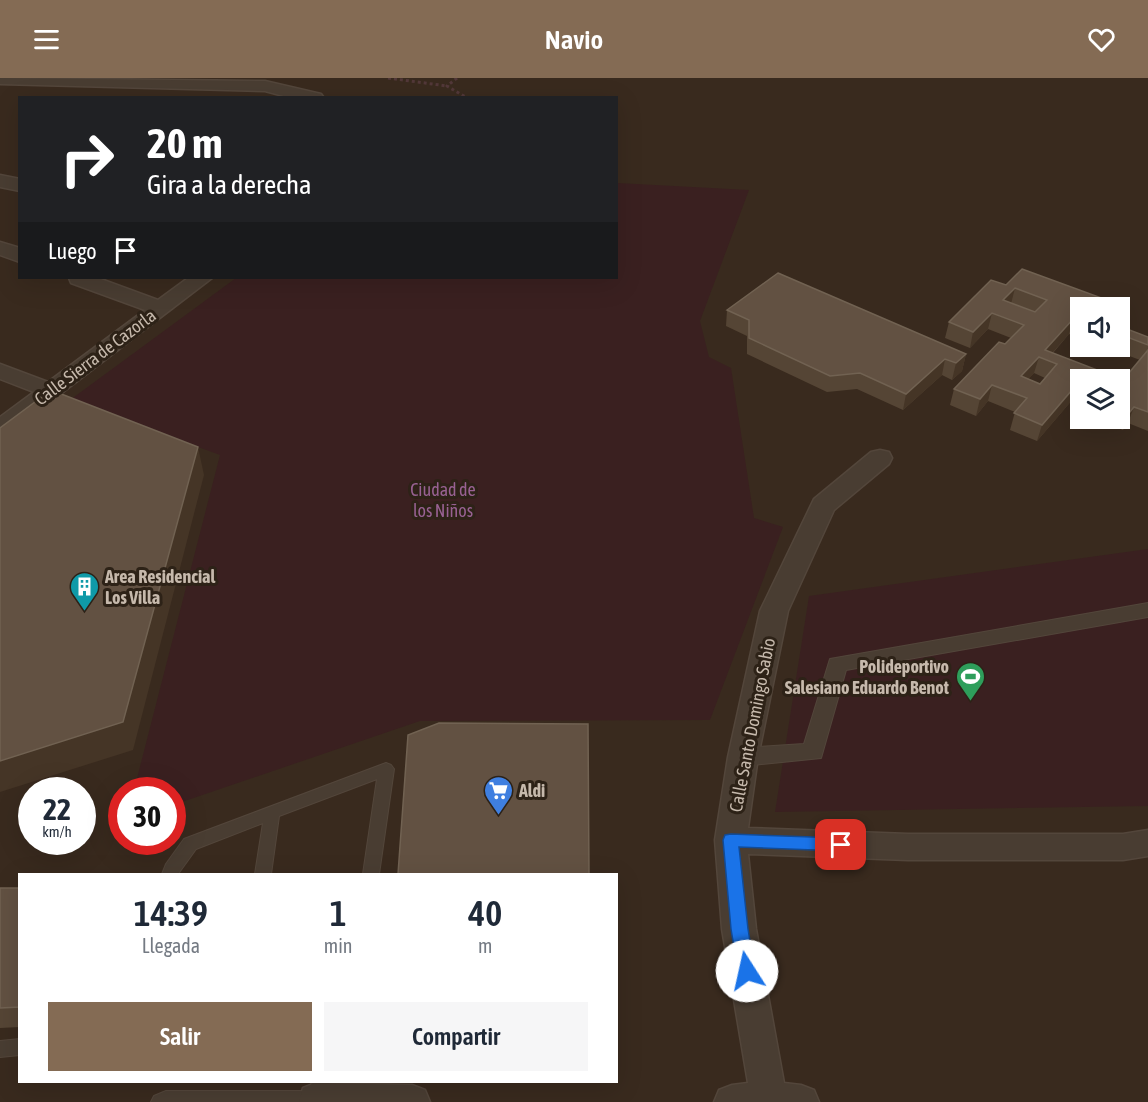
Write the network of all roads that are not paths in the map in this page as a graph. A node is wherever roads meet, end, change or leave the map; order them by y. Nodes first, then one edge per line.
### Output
1 (0, 79) edge
2 (134, 84) junction
3 (259, 92) edge
4 (122, 96) edge
5 (296, 96) edge
6 (0, 181) edge
7 (18, 185) edge
8 (0, 248) edge
9 (18, 255) edge
10 (82, 279) edge
11 (200, 279) edge
12 (161, 308) junction
13 (0, 371) edge
14 (51, 391) junction
15 (0, 429) edge
16 (880, 458) dead end
17 (1148, 610) edge
18 (743, 757) junction
19 (272, 812) junction
20 (731, 840) junction
21 (1148, 843) edge
22 (170, 873) edge
23 (263, 873) edge
24 (371, 873) edge
25 (18, 1047) edge
26 (0, 1049) edge
27 (318, 1091) edge
28 (779, 1101) edge
29 (160, 1102) edge
30 (412, 1102) edge
31 (732, 1102) edge

1 - 2 street
2 - 3 street
2 - 4 street
3 - 5 street
6 - 7 street
8 - 9 street
10 - 12 street, Calle Sierra de Cazorla
11 - 12 street, Calle Sierra de Cazorla
12 - 14 street, Calle Sierra de Cazorla
13 - 14 street
14 - 15 street, Calle Sierra de Cazorla
16 - 18 street, Calle Santo Domingo Sabio
17 - 18 street
18 - 20 street, Calle Santo Domingo Sabio
19 - 22 lane
19 - 23 lane
19 - 24 lane
20 - 21 street
20 - 28 street, Calle Santo Domingo Sabio
25 - 26 lane
27 - 29 lane
27 - 30 street
28 - 31 street

